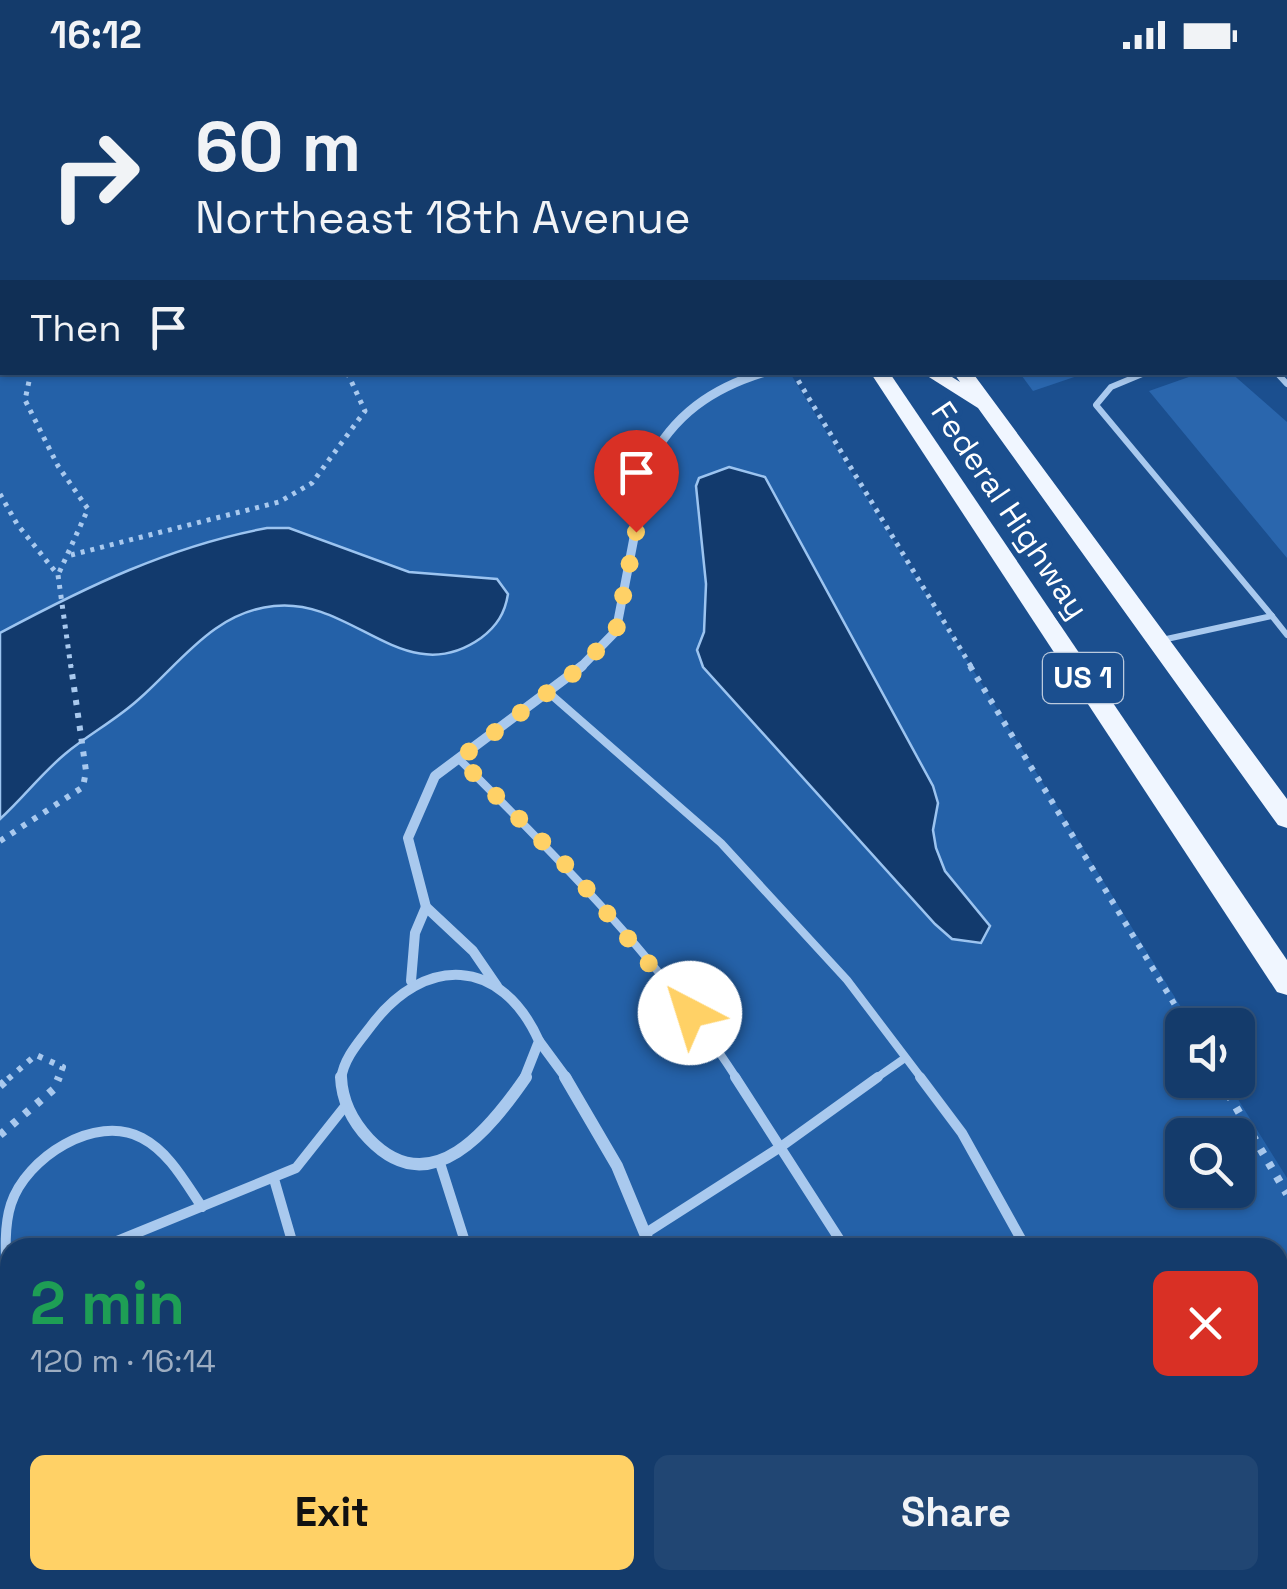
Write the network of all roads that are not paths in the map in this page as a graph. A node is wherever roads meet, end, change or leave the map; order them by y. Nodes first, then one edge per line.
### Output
1 (758, 375) edge
2 (881, 375) edge
3 (935, 375) edge
4 (964, 375) edge
5 (1136, 375) edge
6 (990, 410) junction
7 (1272, 616) junction
8 (1287, 634) edge
9 (1158, 641) junction
10 (548, 692) junction
11 (459, 759) junction
12 (1287, 818) edge
13 (426, 907) junction
14 (411, 981) junction
15 (1287, 983) edge
16 (497, 986) junction
17 (539, 1041) junction
18 (905, 1058) junction
19 (346, 1105) junction
20 (782, 1146) junction
21 (440, 1163) junction
22 (274, 1178) junction
23 (202, 1207) junction
24 (646, 1233) junction
25 (11, 1238) edge
26 (130, 1238) edge
27 (291, 1238) edge
28 (464, 1238) edge
29 (648, 1238) edge
30 (839, 1238) edge
31 (1020, 1238) edge

1 - 10 street
2 - 15 main road, Federal Highway / US 1
3 - 6 main road
4 - 6 main road, Federal Highway / US 1
5 - 7 lane
6 - 9 main road, Federal Highway / US 1
7 - 8 lane
7 - 9 lane
9 - 12 main road, Federal Highway / US 1
10 - 11 street
10 - 18 lane
11 - 13 street
11 - 20 lane
13 - 14 street
13 - 16 street
14 - 16 street
14 - 19 street
16 - 17 street
17 - 21 street
17 - 24 street
18 - 20 lane
18 - 31 lane
19 - 21 street
19 - 22 lane
20 - 24 lane
20 - 30 lane
21 - 28 lane
22 - 23 lane
22 - 27 lane
23 - 25 lane
23 - 26 lane
24 - 29 street

